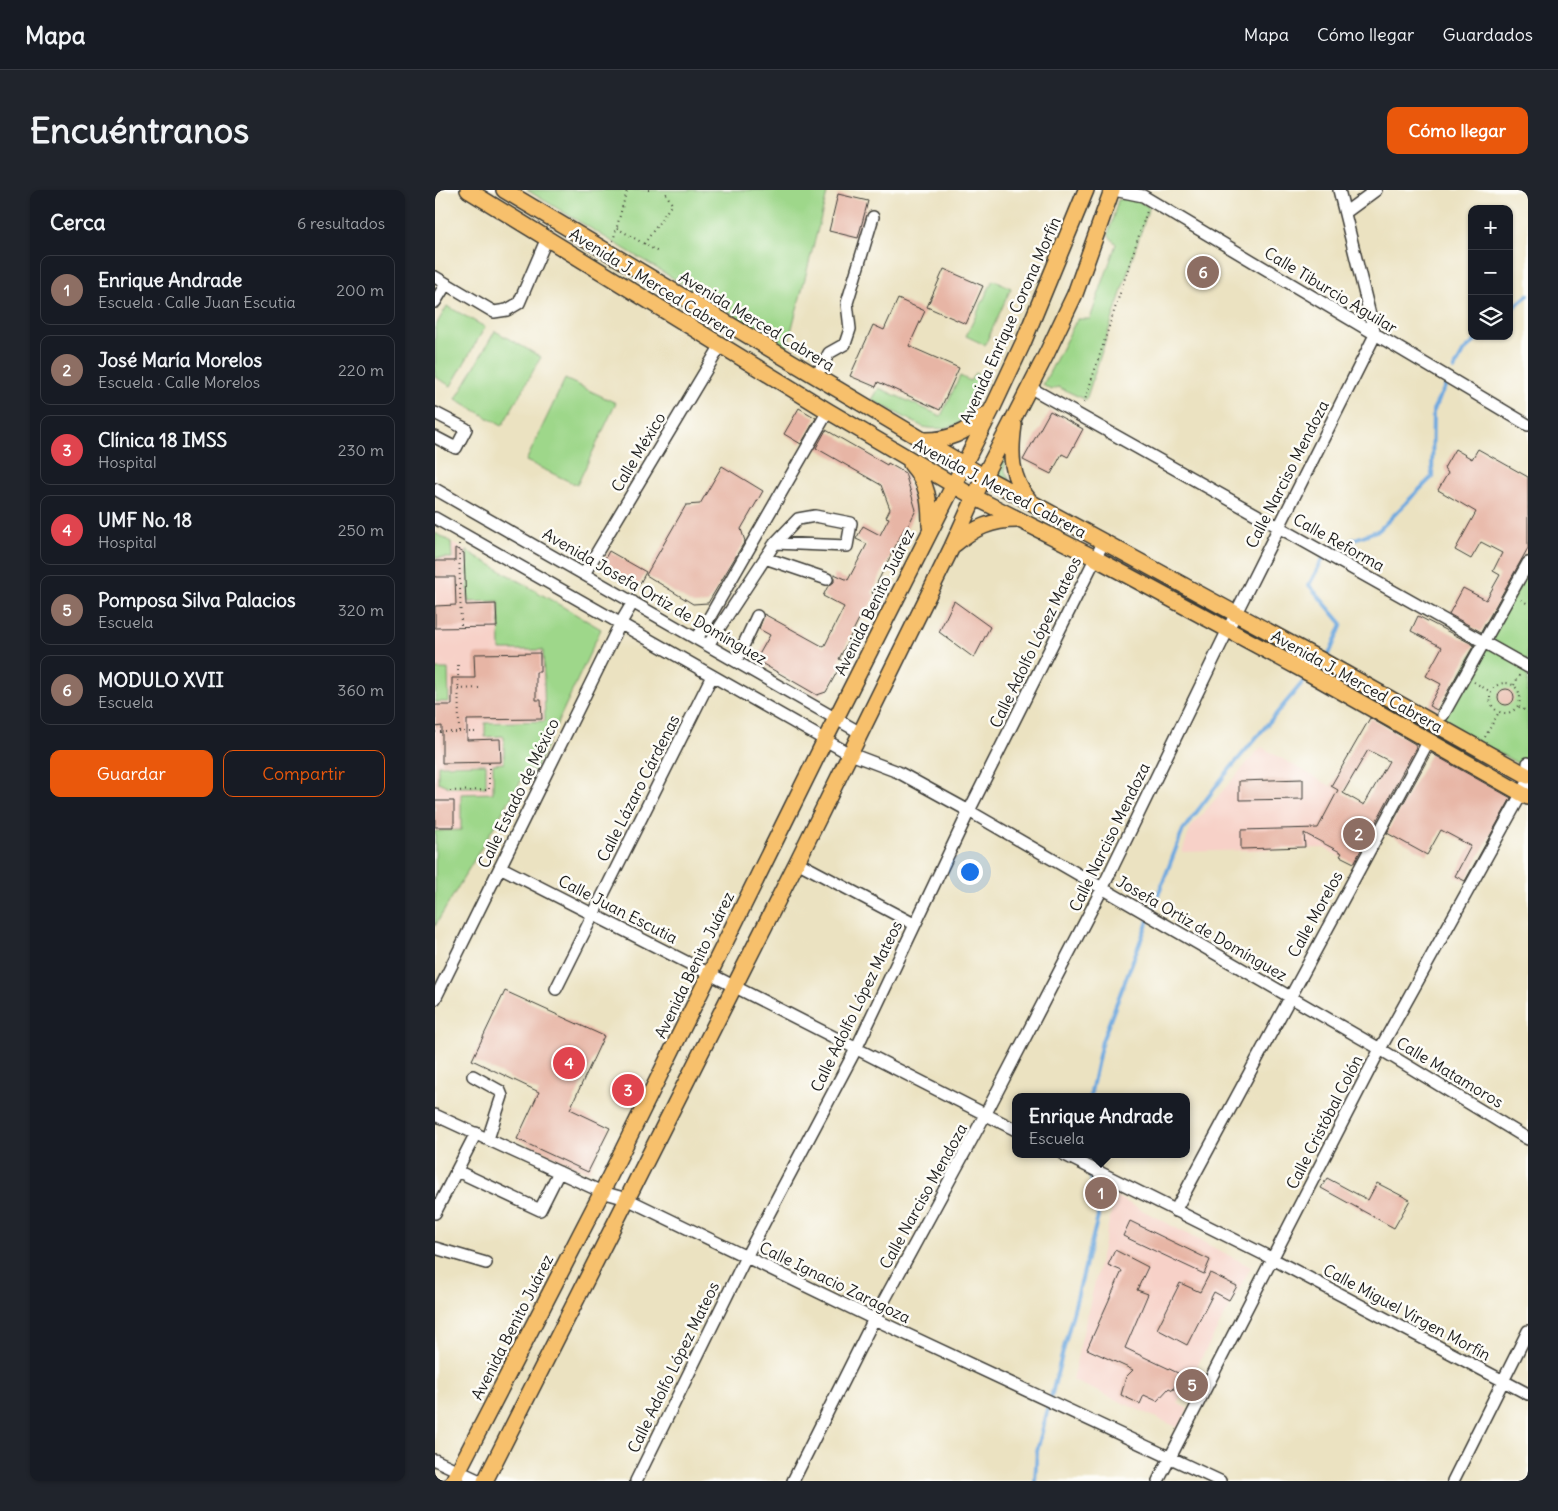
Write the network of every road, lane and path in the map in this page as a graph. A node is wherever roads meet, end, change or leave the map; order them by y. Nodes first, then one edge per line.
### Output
1 (468, 190) edge
2 (627, 190) edge
3 (648, 190) edge
4 (653, 190) edge
5 (664, 190) edge
6 (1087, 190) edge
7 (1113, 190) edge
8 (1339, 190) edge
9 (1376, 190) edge
10 (508, 193) edge
11 (1148, 208) dead end
12 (1346, 212) junction
13 (873, 217) dead end
14 (617, 228) junction
15 (547, 238) junction
16 (644, 244) junction
17 (611, 245) dead end
18 (658, 252) dead end
19 (435, 277) edge
20 (656, 281) junction
21 (446, 284) junction
22 (645, 297) junction
23 (435, 302) edge
24 (1375, 335) junction
25 (721, 345) junction
26 (816, 378) junction
27 (1029, 387) junction
28 (994, 405) junction
29 (828, 411) junction
30 (435, 413) edge
31 (1015, 413) junction
32 (1080, 415) junction
33 (1528, 425) edge
34 (435, 437) edge
35 (921, 440) junction
36 (905, 458) junction
37 (964, 464) junction
38 (984, 476) junction
39 (953, 485) junction
40 (435, 489) edge
41 (974, 497) junction
42 (1033, 505) junction
43 (435, 518) edge
44 (1022, 520) junction
45 (1279, 527) junction
46 (930, 528) junction
47 (459, 532) junction
48 (775, 542) junction
49 (1103, 543) junction
50 (952, 547) junction
51 (765, 558) junction
52 (1095, 558) junction
53 (1528, 563) edge
54 (584, 574) junction
55 (827, 579) dead end
56 (633, 602) junction
57 (1236, 613) junction
58 (757, 616) dead end
59 (621, 624) junction
60 (461, 629) dead end
61 (1228, 630) junction
62 (697, 639) junction
63 (1484, 642) junction
64 (708, 645) junction
65 (1321, 660) junction
66 (736, 661) junction
67 (458, 664) dead end
68 (1528, 667) edge
69 (1312, 675) junction
70 (712, 676) junction
71 (1464, 677) junction
72 (459, 688) junction
73 (480, 688) dead end
74 (1491, 692) junction
75 (1519, 707) junction
76 (1499, 712) junction
77 (1528, 712) edge
78 (1443, 715) dead end
79 (836, 718) junction
80 (435, 732) edge
81 (459, 732) junction
82 (479, 732) dead end
83 (859, 732) junction
84 (1484, 739) dead end
85 (825, 740) junction
86 (1429, 740) junction
87 (848, 753) junction
88 (489, 763) dead end
89 (1528, 776) edge
90 (450, 791) dead end
91 (1526, 791) edge
92 (969, 811) junction
93 (797, 862) junction
94 (500, 867) junction
95 (1102, 889) junction
96 (593, 915) junction
97 (914, 924) junction
98 (709, 974) junction
99 (733, 986) junction
100 (556, 989) dead end
101 (1289, 996) junction
102 (435, 999) edge
103 (855, 1049) junction
104 (1380, 1049) junction
105 (473, 1076) dead end
106 (435, 1114) edge
107 (985, 1115) junction
108 (1012, 1128) edge
109 (475, 1133) junction
110 (488, 1139) junction
111 (1528, 1139) edge
112 (1070, 1158) edge
113 (457, 1171) junction
114 (559, 1172) junction
115 (602, 1192) junction
116 (627, 1199) junction
117 (1175, 1211) junction
118 (435, 1213) edge
119 (435, 1248) edge
120 (746, 1256) junction
121 (1271, 1258) junction
122 (486, 1263) dead end
123 (875, 1319) junction
124 (1528, 1331) edge
125 (1502, 1380) junction
126 (1528, 1394) edge
127 (1171, 1457) junction
128 (435, 1460) edge
129 (455, 1476) edge
130 (480, 1481) edge
131 (485, 1481) edge
132 (636, 1481) edge
133 (793, 1481) edge
134 (1158, 1481) edge
135 (1220, 1481) edge
136 (1453, 1481) edge

1 - 15 main road, Avenida J. Merced Cabrera
2 - 14 path
3 - 4 path
5 - 16 path
6 - 28 main road, Avenida Enrique Corona Morfín
7 - 24 street, Calle Tiburcio Aguilar
7 - 27 main road
8 - 12 street
9 - 12 street
10 - 20 main road, Avenida Merced Cabrera
11 - 32 path
12 - 24 street
13 - 26 street
14 - 16 path
14 - 17 path
15 - 21 street
15 - 22 main road, Avenida J. Merced Cabrera
16 - 18 path
19 - 21 street
20 - 22 main road
20 - 26 main road, Avenida Merced Cabrera
21 - 23 street
22 - 25 main road, Avenida J. Merced Cabrera
24 - 33 street, Calle Tiburcio Aguilar
24 - 45 street, Calle Narciso Mendoza
25 - 29 main road, Avenida J. Merced Cabrera
25 - 54 street, Calle México
26 - 35 main road, Avenida Merced Cabrera
27 - 31 main road
27 - 32 street, Calle Reforma
28 - 35 main road
28 - 37 main road, Avenida Enrique Corona Morfín
29 - 36 main road, Avenida J. Merced Cabrera
29 - 62 street
30 - 34 street
31 - 38 main road
31 - 42 main road
32 - 45 street, Calle Reforma
35 - 37 main road, Avenida Merced Cabrera
36 - 39 main road, Avenida J. Merced Cabrera
36 - 46 main road
37 - 38 main road, Avenida Merced Cabrera
37 - 39 main road, Avenida Benito Juárez
38 - 41 main road
38 - 42 main road, Avenida J. Merced Cabrera
39 - 41 main road, Avenida J. Merced Cabrera
39 - 46 main road, Avenida Benito Juárez
40 - 54 street, Avenida Josefa Ortiz de Domínguez
41 - 44 main road, Avenida J. Merced Cabrera
41 - 50 main road
42 - 49 main road, Avenida J. Merced Cabrera
43 - 47 street
44 - 50 main road
44 - 52 main road, Avenida J. Merced Cabrera
45 - 57 street, Calle Narciso Mendoza
45 - 63 street, Calle Reforma
46 - 79 main road, Avenida Benito Juárez
47 - 59 street
47 - 60 path
48 - 48 street
48 - 51 street
49 - 52 street, Calle Adolfo López Mateos
49 - 57 main road, Avenida J. Merced Cabrera
50 - 83 main road
51 - 55 street
51 - 64 street
52 - 61 main road, Avenida J. Merced Cabrera
52 - 92 street, Calle Adolfo López Mateos
53 - 63 street
54 - 56 street, Avenida Josefa Ortiz de Domínguez
56 - 59 street, Calle Estado de México
56 - 62 street, Avenida Josefa Ortiz de Domínguez
57 - 61 street, Calle Narciso Mendoza
57 - 65 main road, Avenida J. Merced Cabrera
58 - 66 street
59 - 70 street
59 - 94 street, Calle Estado de México
61 - 69 main road, Avenida J. Merced Cabrera
61 - 95 street, Calle Narciso Mendoza
62 - 64 street, Avenida Josefa Ortiz de Domínguez
63 - 68 street, Calle Reforma
63 - 71 street
64 - 66 street, Avenida Josefa Ortiz de Domínguez
65 - 69 main road
65 - 89 main road, Avenida J. Merced Cabrera
66 - 79 street, Avenida Josefa Ortiz de Domínguez
67 - 72 path
69 - 86 main road, Avenida J. Merced Cabrera
70 - 85 street
70 - 96 street, Calle Lázaro Cárdenas
71 - 74 path
71 - 78 street
72 - 73 path
72 - 81 path
74 - 75 path
74 - 76 path
75 - 76 path
75 - 77 path
76 - 84 path
79 - 83 street, Avenida Josefa Ortiz de Domínguez
79 - 85 main road, Avenida Benito Juárez
80 - 81 path
81 - 82 path
83 - 87 main road
85 - 87 street
85 - 98 main road, Avenida Benito Juárez
86 - 91 main road, Avenida J. Merced Cabrera
86 - 101 street, Calle Morelos
87 - 92 street, Josefa Ortiz de Domínguez
87 - 93 main road
88 - 90 path
91 - 104 street, Calle Cristóbal Colón
92 - 95 street, Josefa Ortiz de Domínguez
92 - 97 street, Calle Adolfo López Mateos
93 - 97 street
93 - 99 main road
94 - 96 street, Calle Juan Escutia
94 - 102 street, Calle Estado de México
95 - 101 street, Josefa Ortiz de Domínguez
95 - 107 street, Calle Narciso Mendoza
96 - 98 street, Calle Juan Escutia
96 - 100 street, Calle Lázaro Cárdenas
97 - 103 street, Calle Adolfo López Mateos
98 - 99 street, Calle Juan Escutia
98 - 115 main road, Avenida Benito Juárez
99 - 103 street, Calle Juan Escutia
99 - 116 main road
101 - 104 street, Josefa Ortiz de Domínguez
101 - 117 street, Calle Morelos
103 - 107 street, Calle Juan Escutia
103 - 120 street, Calle Adolfo López Mateos
104 - 111 street, Calle Matamoros
104 - 121 street, Calle Cristóbal Colón
105 - 110 street
106 - 109 street, Calle Ignacio Zaragoza
107 - 108 street, Calle Juan Escutia
107 - 123 street, Calle Narciso Mendoza
109 - 110 street, Calle Ignacio Zaragoza
109 - 113 street
110 - 114 street, Calle Ignacio Zaragoza
112 - 117 street
113 - 114 street
113 - 118 street
114 - 115 street, Calle Ignacio Zaragoza
115 - 116 street, Calle Ignacio Zaragoza
115 - 129 main road, Avenida Benito Juárez
116 - 120 street, Calle Ignacio Zaragoza
116 - 131 main road
117 - 121 street
119 - 122 street
120 - 123 street, Calle Ignacio Zaragoza
120 - 132 street, Calle Adolfo López Mateos
121 - 125 street, Calle Miguel Virgen Morfín
121 - 127 street, Calle Cristóbal Colón
123 - 127 street, Calle Ignacio Zaragoza
123 - 133 street, Calle Narciso Mendoza
124 - 125 street
125 - 126 street, Calle Miguel Virgen Morfín
125 - 136 street
127 - 134 street, Calle Cristóbal Colón
127 - 135 street, Calle Ignacio Zaragoza
128 - 129 street
129 - 130 street

